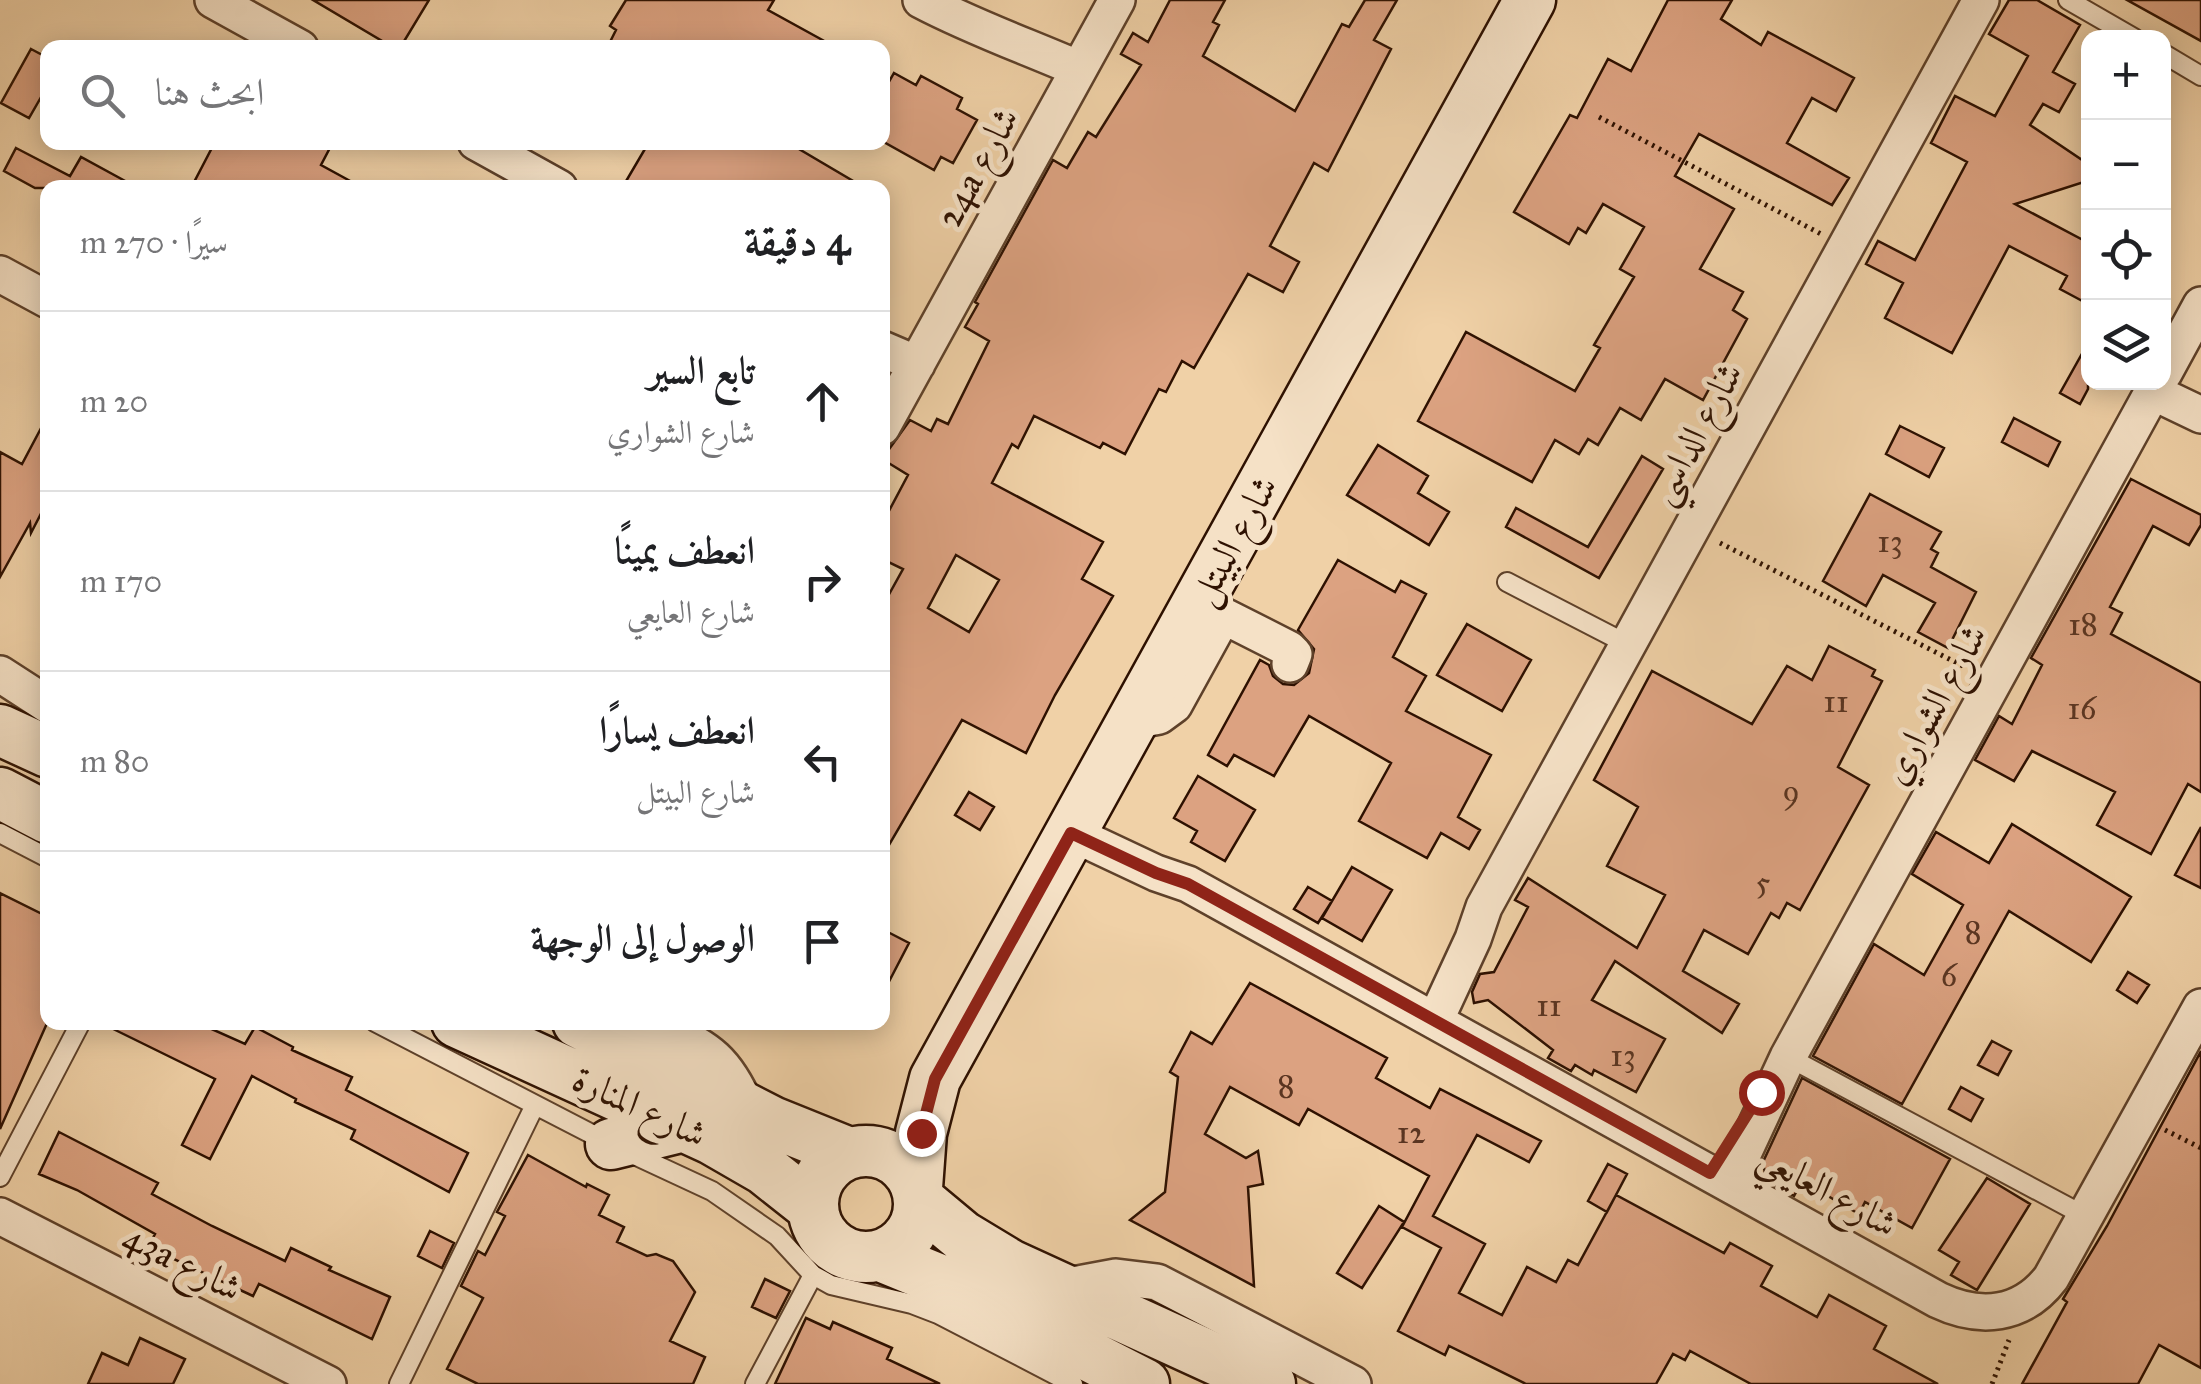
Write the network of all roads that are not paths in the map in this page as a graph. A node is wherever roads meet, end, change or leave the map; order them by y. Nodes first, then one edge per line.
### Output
1 (212, 0) edge
2 (921, 0) edge
3 (1118, 0) edge
4 (1530, 0) edge
5 (1981, 0) edge
6 (2068, 0) edge
7 (2120, 30) edge
8 (285, 40) edge
9 (2171, 58) edge
10 (2201, 76) edge
11 (1073, 80) junction
12 (490, 150) edge
13 (545, 180) edge
14 (0, 274) edge
15 (40, 296) edge
16 (2201, 305) edge
17 (2171, 359) edge
18 (902, 374) edge
19 (2171, 383) edge
20 (2171, 389) edge
21 (2154, 390) edge
22 (2201, 394) edge
23 (890, 406) edge
24 (2201, 415) edge
25 (1507, 582) dead end
26 (1211, 610) junction
27 (1627, 644) junction
28 (1290, 664) dead end
29 (0, 674) edge
30 (40, 700) edge
31 (0, 730) edge
32 (40, 748) edge
33 (0, 794) edge
34 (40, 814) edge
35 (1078, 821) junction
36 (0, 833) edge
37 (40, 854) edge
38 (2201, 1007) edge
39 (1424, 1015) junction
40 (77, 1030) edge
41 (390, 1030) edge
42 (474, 1030) edge
43 (594, 1030) edge
44 (667, 1030) edge
45 (1785, 1062) junction
46 (935, 1079) junction
47 (534, 1105) junction
48 (747, 1109) junction
49 (684, 1126) junction
50 (611, 1144) junction
51 (854, 1152) junction
52 (0, 1176) edge
53 (1719, 1178) junction
54 (918, 1194) junction
55 (812, 1207) junction
56 (0, 1216) edge
57 (2086, 1216) junction
58 (881, 1256) junction
59 (813, 1276) junction
60 (1057, 1288) junction
61 (1012, 1315) junction
62 (1055, 1375) edge
63 (328, 1384) edge
64 (400, 1384) edge
65 (755, 1384) edge
66 (1144, 1384) edge
67 (1270, 1384) edge
68 (1353, 1384) edge

1 - 8 street
2 - 11 street
3 - 11 street, 24a شارع
4 - 26 main road, شارع البيتل
5 - 27 street, شارع الداسي
6 - 7 lane
9 - 10 lane
11 - 18 street, 24a شارع
12 - 13 street
14 - 15 street
16 - 17 street, شارع الشواري
18 - 23 street, 24a شارع
19 - 22 street
20 - 24 street
21 - 45 street, شارع الشواري
25 - 27 lane
26 - 28 street
26 - 35 main road, شارع البيتل
27 - 39 street, شارع الداسي
29 - 30 street
31 - 32 main road
33 - 34 main road
35 - 39 street, شارع العايعي
35 - 46 main road, شارع البيتل
36 - 37 lane
38 - 57 street
39 - 53 street, شارع العايعي
40 - 52 lane
41 - 47 lane
42 - 49 main road, شارع المنارة
43 - 48 main road, شارع المنارة
44 - 48 street
45 - 53 street, شارع الشواري
45 - 57 lane
46 - 51 main road, شارع البيتل
46 - 54 main road, شارع البيتل
47 - 50 lane
47 - 64 lane
48 - 51 main road, شارع المنارة
49 - 50 main road
49 - 55 main road, شارع المنارة
50 - 59 lane
51 - 54 main road
51 - 55 main road
53 - 57 street, شارع العايعي
54 - 58 main road
54 - 60 main road
55 - 58 main road
56 - 63 street, 43a شارع
58 - 61 main road
59 - 62 lane
59 - 65 lane
60 - 67 main road
60 - 68 street
61 - 62 main road
61 - 66 main road

